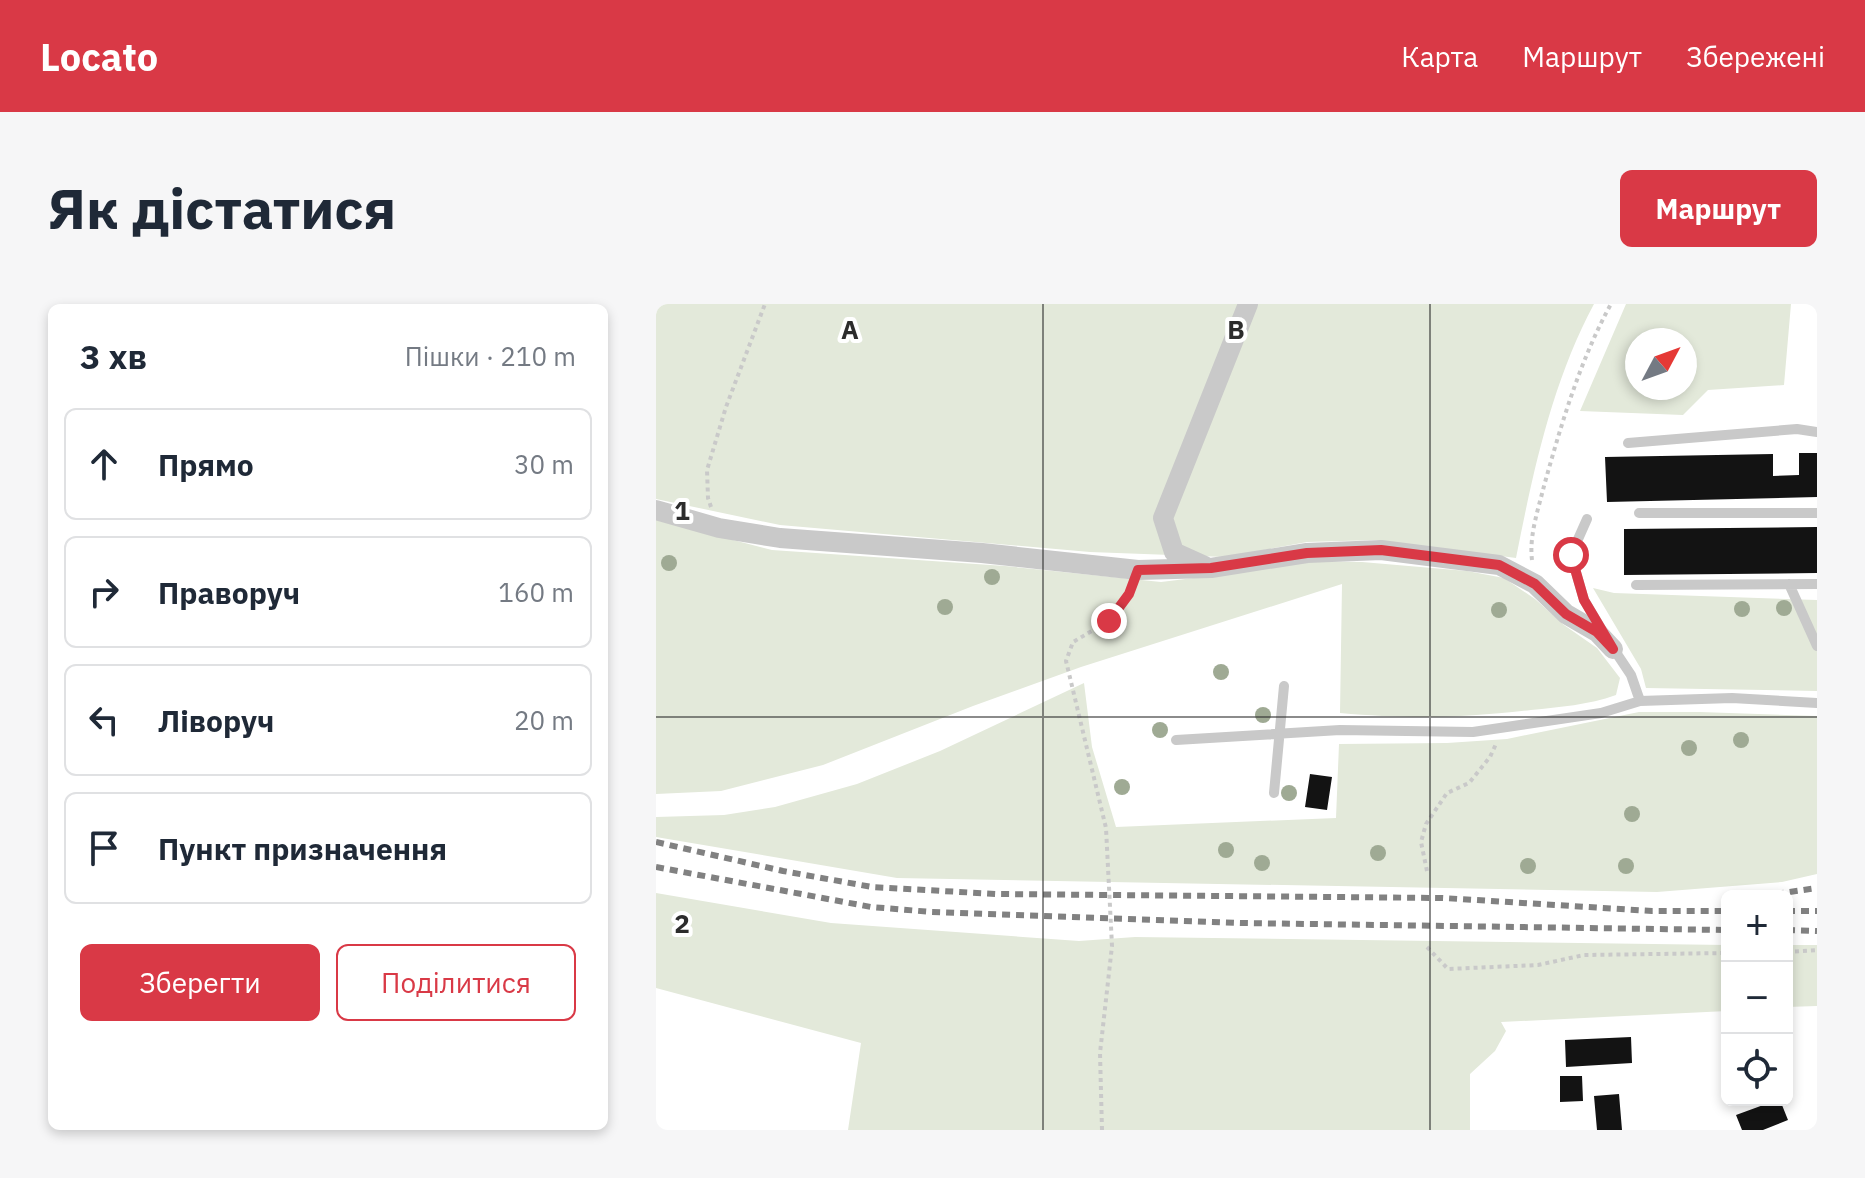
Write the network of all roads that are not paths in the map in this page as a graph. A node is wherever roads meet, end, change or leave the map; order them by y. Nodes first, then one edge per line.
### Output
1 (1248, 304) edge
2 (1817, 432) edge
3 (1628, 443) dead end
4 (656, 510) edge
5 (1639, 513) dead end
6 (1817, 513) edge
7 (1587, 519) dead end
8 (1211, 568) junction
9 (1789, 584) junction
10 (1817, 584) edge
11 (1636, 585) dead end
12 (1817, 646) edge
13 (1613, 649) junction
14 (1284, 686) dead end
15 (1640, 701) junction
16 (1817, 703) edge
17 (1281, 734) junction
18 (1176, 740) dead end
19 (1274, 793) dead end

1 - 8 street
2 - 3 lane
4 - 8 street
5 - 6 lane
7 - 13 lane
8 - 13 street
9 - 10 lane
9 - 11 lane
9 - 12 lane
13 - 15 lane
14 - 17 lane
15 - 16 lane
15 - 17 lane
17 - 18 lane
17 - 19 lane

